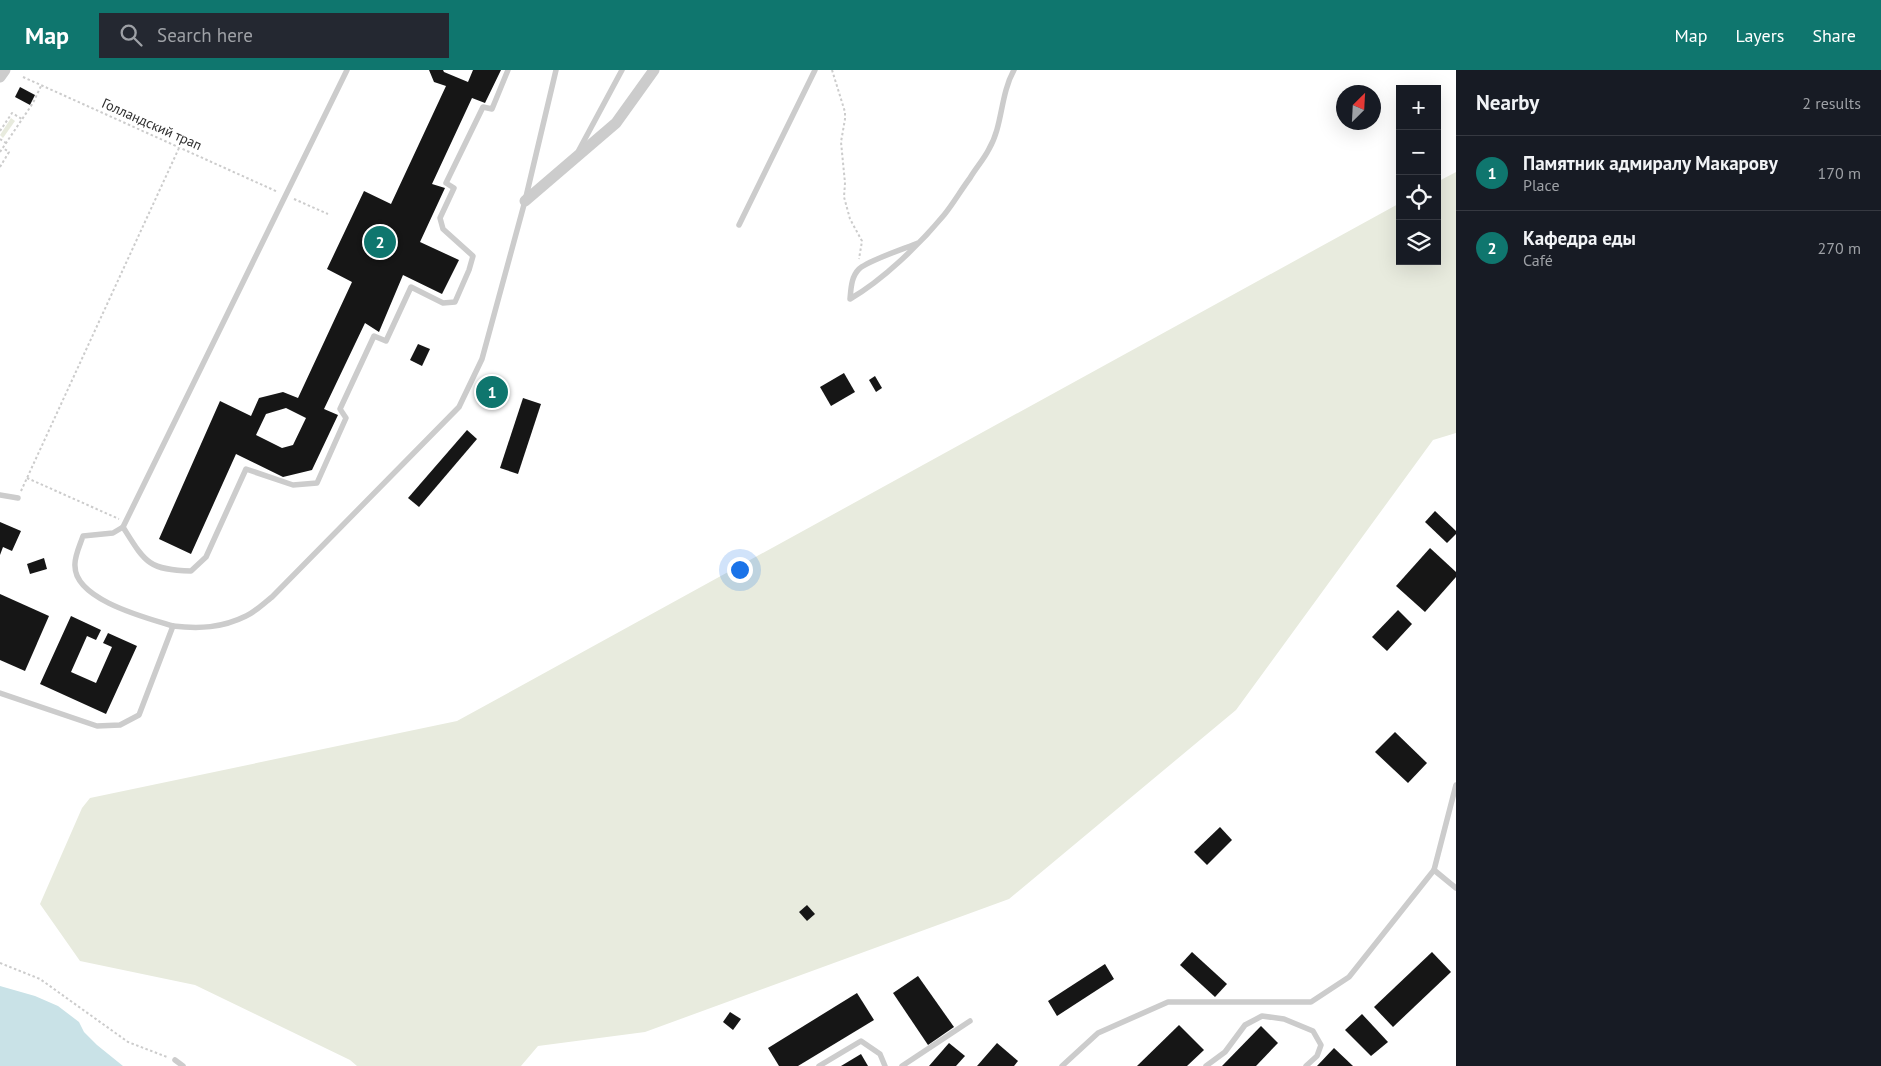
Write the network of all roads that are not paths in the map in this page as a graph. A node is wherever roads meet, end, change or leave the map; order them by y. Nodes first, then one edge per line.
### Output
1 (5, 70) edge
2 (347, 70) edge
3 (508, 70) edge
4 (556, 70) edge
5 (622, 70) edge
6 (654, 70) edge
7 (815, 70) edge
8 (1014, 70) edge
9 (0, 77) edge
10 (576, 157) junction
11 (525, 201) junction
12 (739, 225) dead end
13 (918, 243) junction
14 (0, 495) edge
15 (18, 498) road end
16 (124, 525) junction
17 (173, 626) junction
18 (0, 692) edge
19 (1456, 785) edge
20 (1434, 870) junction
21 (1456, 888) edge
22 (970, 1021) dead end
23 (175, 1060) road end
24 (183, 1066) edge
25 (818, 1066) edge
26 (885, 1066) edge
27 (902, 1066) edge
28 (1062, 1066) edge
29 (1206, 1066) edge
30 (1306, 1066) edge

1 - 9 street
2 - 16 lane
3 - 16 lane
4 - 11 lane
5 - 10 lane
6 - 10 street
7 - 12 lane
8 - 13 lane
10 - 11 street
11 - 17 lane
13 - 13 lane
14 - 15 lane
16 - 17 lane
17 - 18 lane
19 - 20 lane
20 - 21 lane
20 - 28 lane
22 - 27 lane
23 - 24 lane
25 - 26 lane
29 - 30 lane

